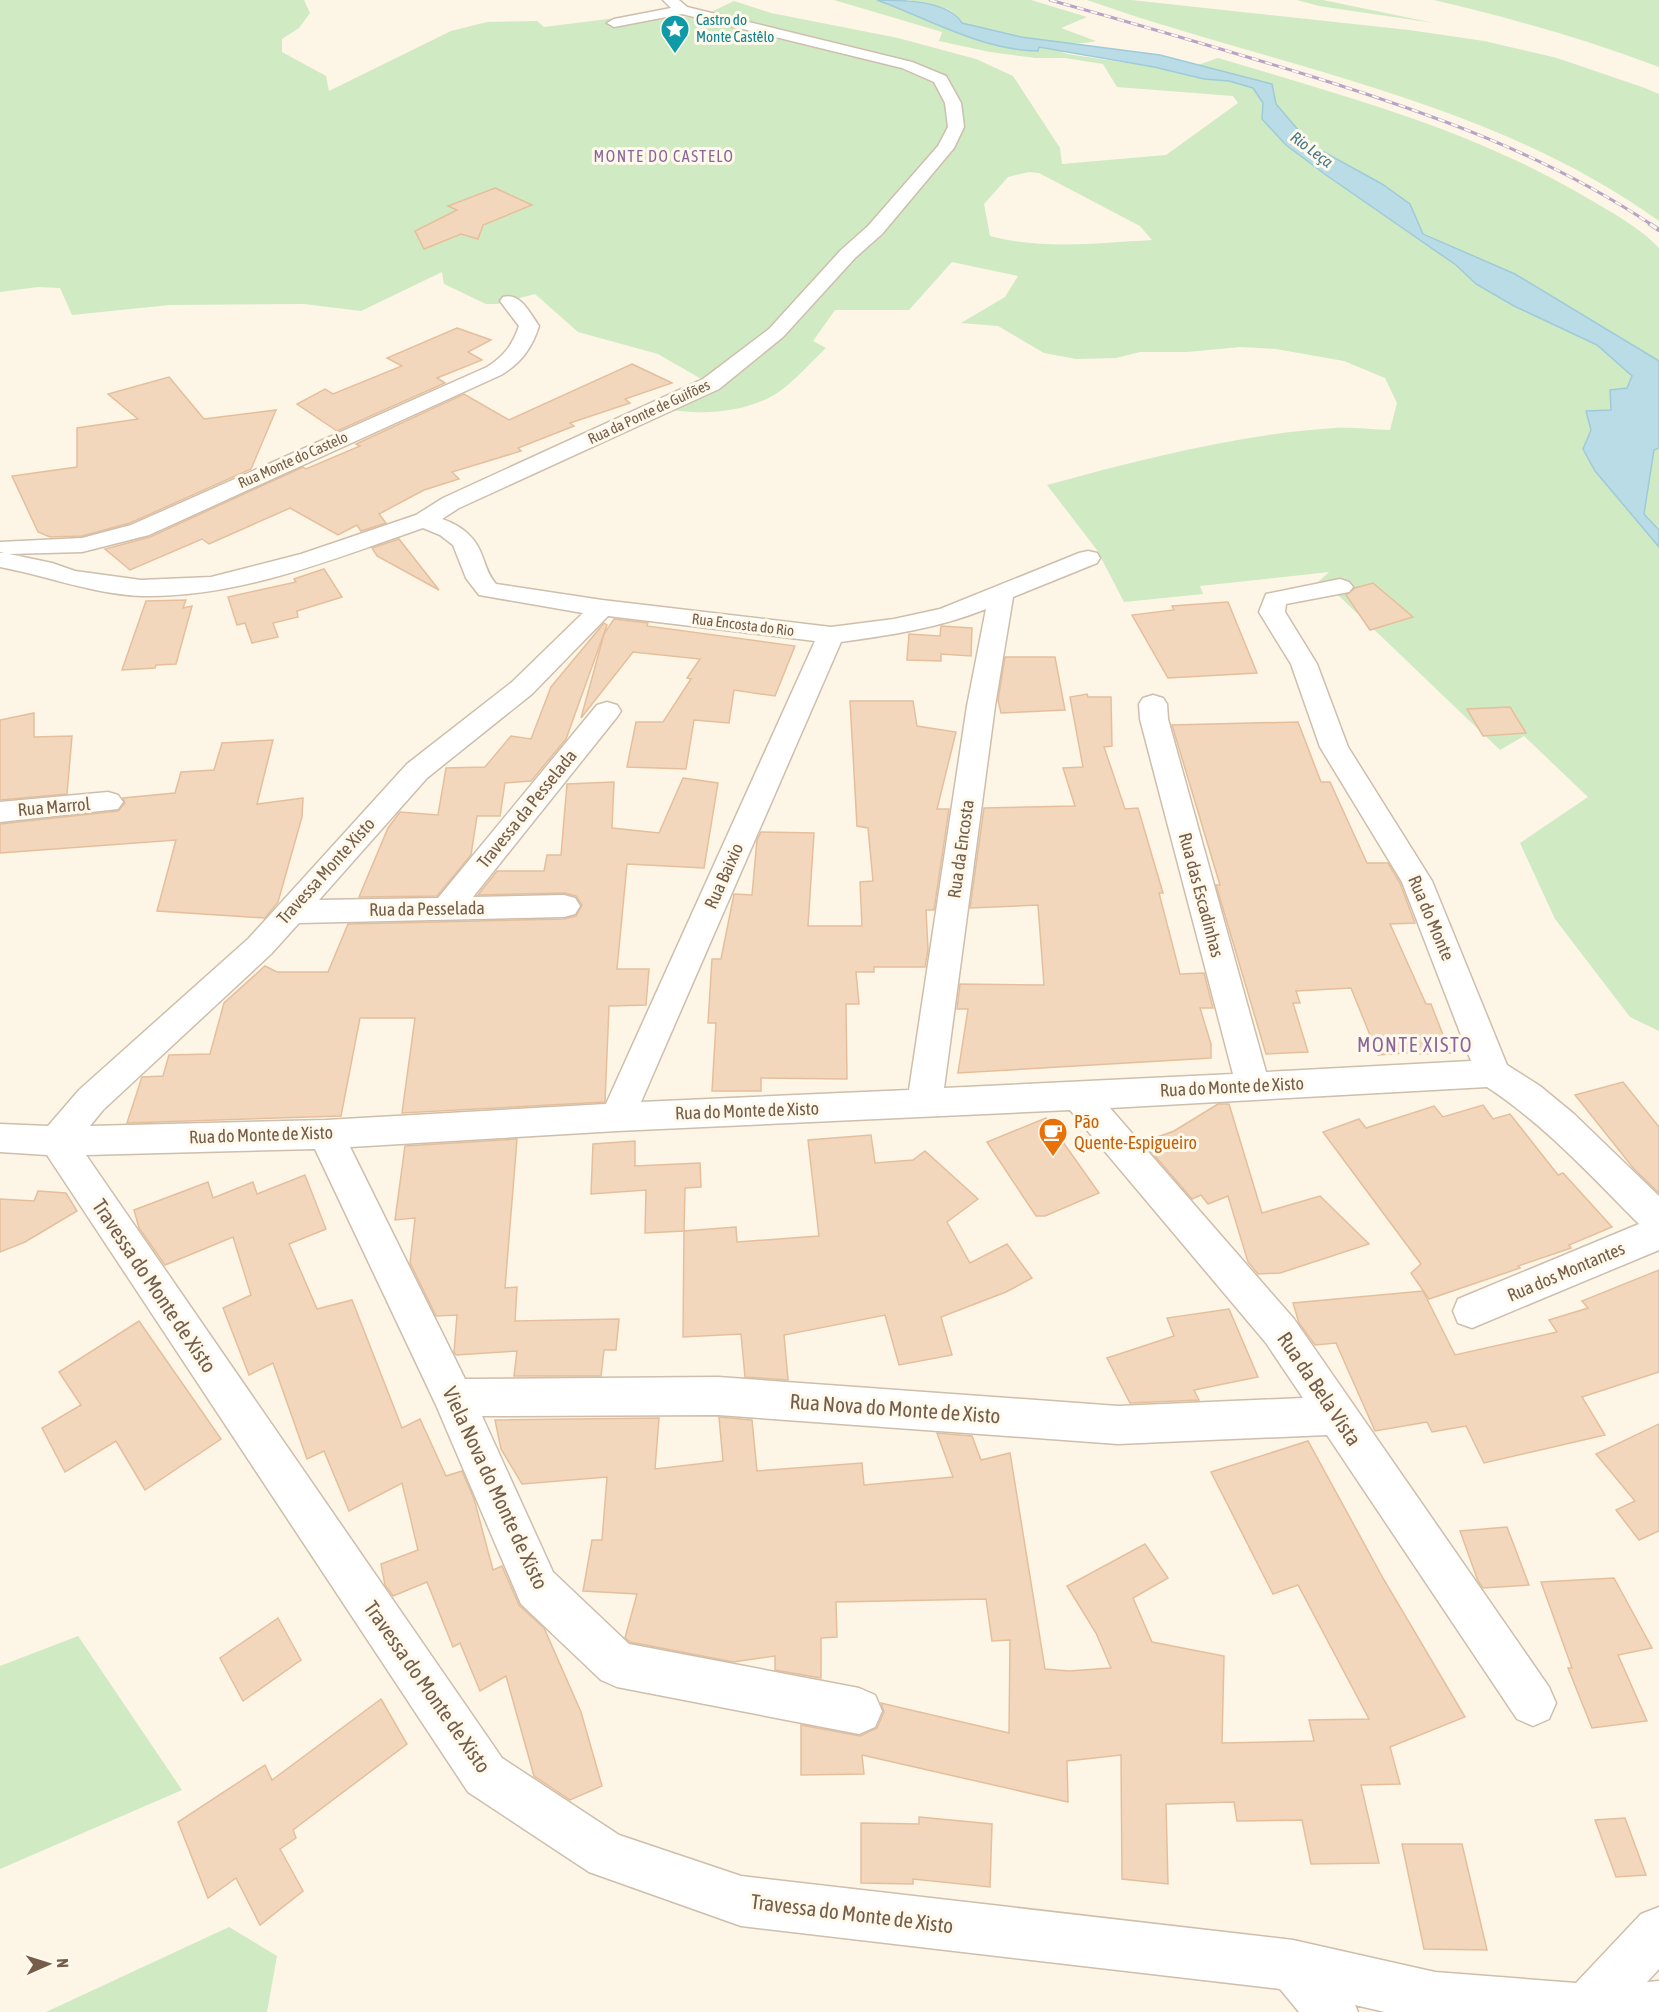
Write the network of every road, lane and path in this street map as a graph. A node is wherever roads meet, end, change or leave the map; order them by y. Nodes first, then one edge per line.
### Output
1 (676, 5) edge
2 (614, 22) dead end
3 (510, 301) dead end
4 (424, 520) junction
5 (0, 547) edge
6 (1088, 558) dead end
7 (0, 560) edge
8 (1340, 587) dead end
9 (1001, 595) junction
10 (602, 608) junction
11 (831, 635) junction
12 (1154, 704) dead end
13 (607, 711) dead end
14 (108, 802) dead end
15 (0, 812) edge
16 (564, 906) dead end
17 (447, 908) junction
18 (289, 912) junction
19 (1493, 1073) junction
20 (1253, 1086) junction
21 (1079, 1096) junction
22 (924, 1104) junction
23 (617, 1117) junction
24 (326, 1134) junction
25 (0, 1138) edge
26 (57, 1141) junction
27 (1659, 1220) edge
28 (1659, 1233) edge
29 (1472, 1311) dead end
30 (453, 1398) junction
31 (1337, 1416) junction
32 (1533, 1703) dead end
33 (859, 1711) dead end
34 (1659, 1932) edge
35 (1293, 1965) junction
36 (1659, 2007) edge
37 (1586, 2010) junction
38 (1332, 2012) edge

1 - 2 street
1 - 4 street, Rua da Ponte de Guifões
3 - 5 street, Rua Monte do Castelo
4 - 7 street, Rua da Ponte de Guifões
4 - 10 street, Rua Encosta do Rio
6 - 9 street, Rua Encosta do Rio
8 - 19 street, Rua do Monte
9 - 11 street, Rua Encosta do Rio
9 - 22 street, Rua da Encosta
10 - 11 street, Rua Encosta do Rio
10 - 18 street, Travessa Monte Xisto
11 - 23 street, Rua Baixio
12 - 20 street, Rua das Escadinhas
13 - 17 street, Travessa da Pesselada
14 - 15 street, Rua Marrol
16 - 17 street, Rua da Pesselada
17 - 18 street, Rua da Pesselada
18 - 26 street, Travessa Monte Xisto
19 - 20 street, Rua do Monte de Xisto
19 - 27 street
20 - 21 street, Rua do Monte de Xisto
21 - 22 street, Rua do Monte de Xisto
21 - 31 street, Rua da Bela Vista
22 - 23 street, Rua do Monte de Xisto
23 - 24 street, Rua do Monte de Xisto
24 - 26 street, Rua do Monte de Xisto
24 - 30 street, Viela Nova do Monte de Xisto
25 - 26 street, Rua do Monte de Xisto
26 - 35 street, Travessa do Monte de Xisto
28 - 29 street, Rua dos Montantes
30 - 31 street, Rua Nova do Monte de Xisto
30 - 33 street, Viela Nova do Monte de Xisto
31 - 32 street, Rua da Bela Vista
34 - 37 street
35 - 37 street, Travessa do Monte de Xisto
35 - 38 street
36 - 37 street, Travessa do Monte de Xisto

